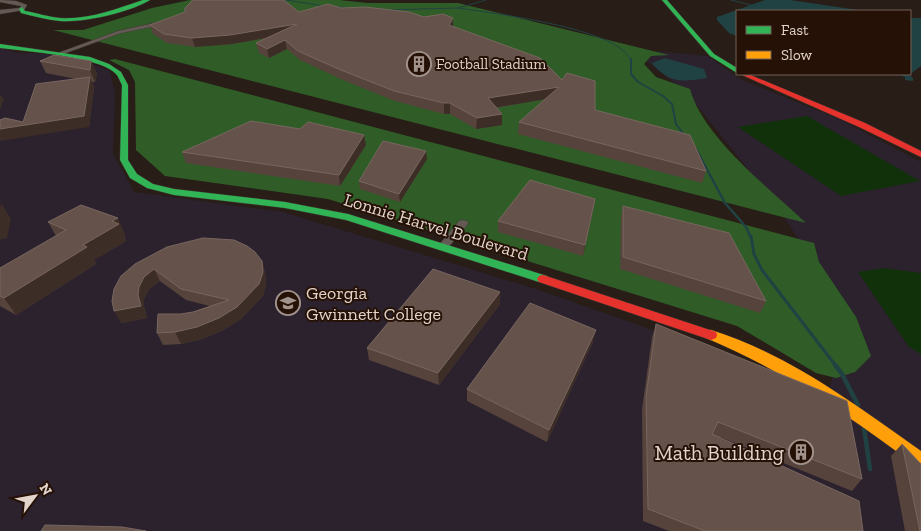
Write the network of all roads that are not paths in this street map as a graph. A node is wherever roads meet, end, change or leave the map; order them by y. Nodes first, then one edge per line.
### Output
1 (148, 0) edge
2 (664, 0) edge
3 (0, 1) edge
4 (22, 9) junction
5 (0, 12) edge
6 (168, 22) edge
7 (0, 46) edge
8 (61, 53) junction
9 (736, 70) edge
10 (745, 75) edge
11 (921, 154) edge
12 (463, 223) dead end
13 (443, 247) junction
14 (921, 460) edge

1 - 4 street
2 - 9 street
3 - 4 street
4 - 5 street
6 - 8 street
7 - 8 street, Lonnie Harvel Boulevard
8 - 13 street, Lonnie Harvel Boulevard
10 - 11 street
12 - 13 street
13 - 14 street, Lonnie Harvel Boulevard

